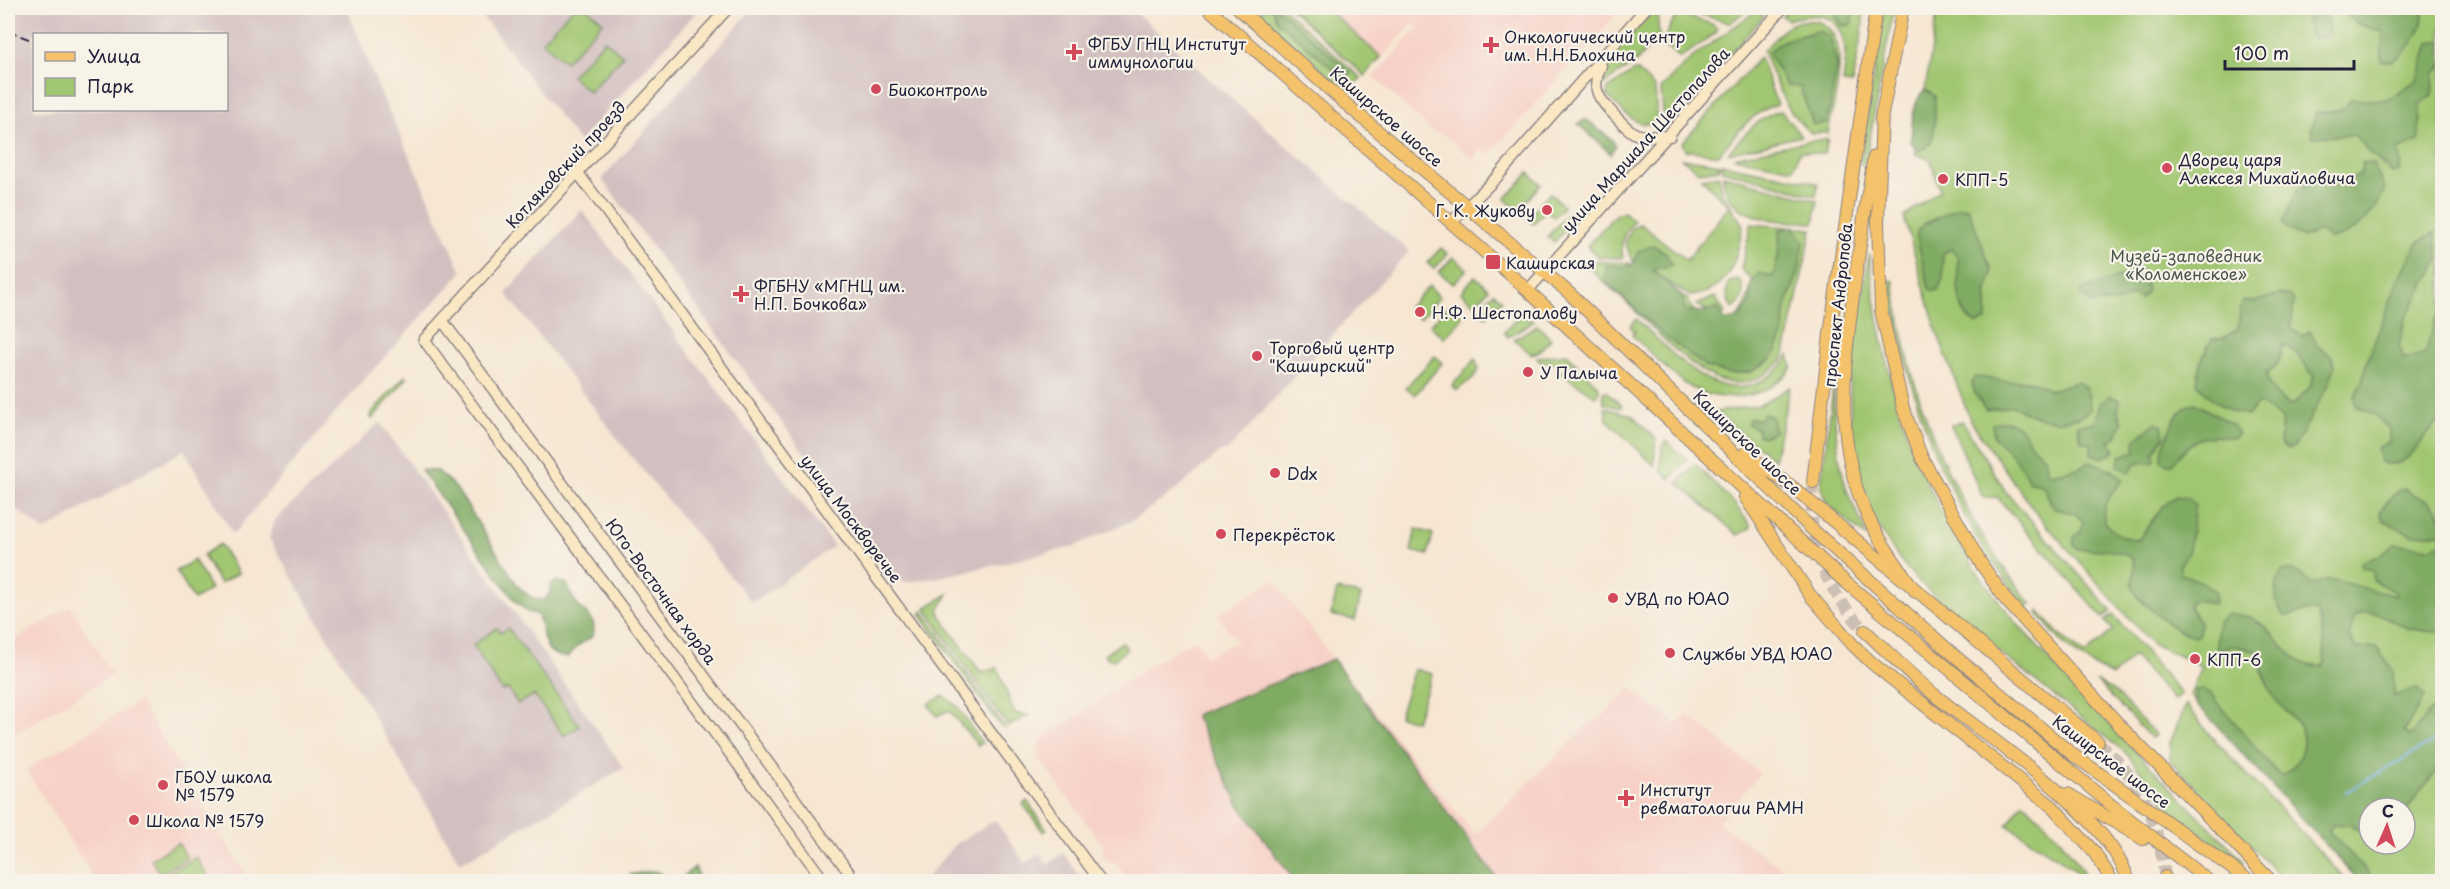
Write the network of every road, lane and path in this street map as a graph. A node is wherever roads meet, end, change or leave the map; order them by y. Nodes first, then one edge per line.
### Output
1 (728, 8) edge
2 (1208, 8) edge
3 (1238, 8) edge
4 (1646, 8) edge
5 (1783, 8) edge
6 (1870, 8) edge
7 (1876, 8) edge
8 (1903, 8) edge
9 (1871, 35) junction
10 (1608, 52) junction
11 (1882, 111) junction
12 (1670, 135) junction
13 (578, 173) junction
14 (1468, 206) junction
15 (1451, 223) junction
16 (1545, 271) junction
17 (1528, 290) junction
18 (442, 320) junction
19 (1706, 423) junction
20 (1734, 481) junction
21 (1813, 482) tunnel mouth
22 (1916, 592) junction
23 (1865, 631) tunnel mouth
24 (2098, 742) tunnel mouth
25 (2050, 784) junction
26 (2184, 862) junction
27 (825, 882) edge
28 (856, 882) edge
29 (1101, 882) edge
30 (2113, 882) edge
31 (2129, 882) edge
32 (2210, 882) edge
33 (2251, 882) edge
34 (2272, 882) edge

1 - 13 main road, Котляковский проезд
2 - 15 main road, Каширское шоссе
3 - 14 main road, Каширское шоссе
4 - 10 main road
5 - 12 main road, улица Маршала Шестопалова
6 - 9 main road
7 - 9 main road, проспект Андропова
8 - 11 main road, проспект Андропова
9 - 21 main road, проспект Андропова
10 - 12 main road
10 - 14 main road
11 - 22 main road, проспект Андропова
11 - 34 main road
12 - 16 main road, улица Маршала Шестопалова
13 - 18 main road, Котляковский проезд
13 - 29 main road, улица Москворечье
14 - 15 main road
14 - 16 main road, Каширское шоссе
15 - 17 main road, Каширское шоссе
16 - 17 main road, улица Маршала Шестопалова
16 - 19 main road, Каширское шоссе
17 - 20 main road, Каширское шоссе
18 - 27 main road, Котляковский проезд
18 - 28 main road, Юго-Восточная хорда
19 - 22 main road, Каширское шоссе
19 - 33 main road, Каширское шоссе
20 - 26 main road, Каширское шоссе
20 - 30 main road
22 - 24 main road, Каширское шоссе
23 - 25 main road
25 - 26 main road
25 - 31 main road
26 - 32 main road, Каширское шоссе

